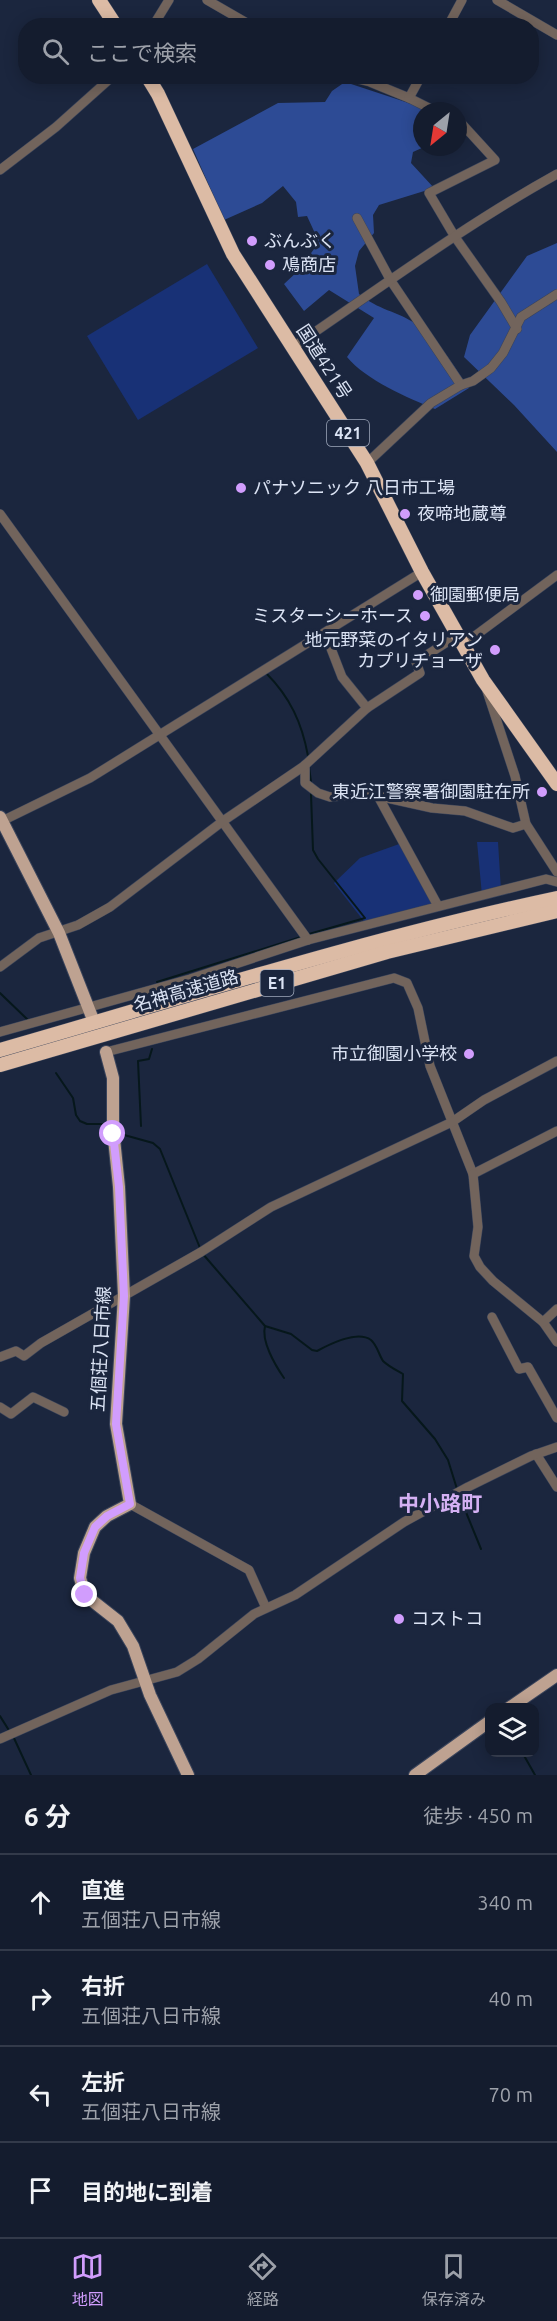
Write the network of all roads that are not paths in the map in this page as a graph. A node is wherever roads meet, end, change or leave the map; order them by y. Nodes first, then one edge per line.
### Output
1 (169, 0) edge
2 (207, 0) edge
3 (462, 0) edge
4 (497, 0) edge
5 (100, 1) edge
6 (111, 18) edge
7 (158, 18) edge
8 (238, 18) edge
9 (452, 18) edge
10 (528, 18) edge
11 (539, 24) edge
12 (557, 35) edge
13 (104, 84) edge
14 (151, 84) edge
15 (375, 84) edge
16 (417, 84) edge
17 (409, 98) junction
18 (417, 102) edge
19 (467, 129) edge
20 (0, 170) edge
21 (557, 174) edge
22 (357, 218) dead end
23 (455, 237) junction
24 (391, 281) junction
25 (557, 294) edge
26 (517, 329) junction
27 (292, 347) junction
28 (461, 385) junction
29 (367, 463) junction
30 (0, 514) edge
31 (422, 572) junction
32 (557, 575) edge
33 (325, 633) junction
34 (464, 644) junction
35 (483, 680) junction
36 (367, 708) junction
37 (161, 735) junction
38 (305, 765) junction
39 (557, 784) edge
40 (378, 796) junction
41 (1, 819) edge
42 (223, 821) junction
43 (526, 824) junction
44 (557, 872) edge
45 (557, 882) edge
46 (556, 902) edge
47 (438, 906) junction
48 (59, 933) junction
49 (308, 940) junction
50 (0, 967) edge
51 (90, 1012) junction
52 (0, 1032) edge
53 (0, 1050) edge
54 (106, 1052) joint
55 (557, 1061) edge
56 (0, 1065) edge
57 (452, 1122) junction
58 (557, 1131) edge
59 (473, 1173) junction
60 (124, 1296) junction
61 (557, 1309) edge
62 (492, 1317) dead end
63 (543, 1322) junction
64 (557, 1342) edge
65 (0, 1357) edge
66 (0, 1407) edge
67 (64, 1412) dead end
68 (557, 1418) edge
69 (557, 1447) edge
70 (536, 1454) junction
71 (557, 1487) edge
72 (130, 1504) junction
73 (266, 1608) junction
74 (557, 1675) edge
75 (145, 1680) junction
76 (515, 1703) edge
77 (485, 1724) edge
78 (5, 1736) edge
79 (188, 1775) edge
80 (415, 1775) edge

1 - 7 street
2 - 8 street
3 - 9 street
4 - 10 street
5 - 6 highway
11 - 12 street
13 - 20 street
14 - 27 highway, 国道421号 / 421
15 - 17 street
16 - 17 street
17 - 18 street
19 - 23 street
21 - 23 street
22 - 24 street
23 - 24 street
23 - 26 street
24 - 27 street
24 - 28 street
25 - 26 street
26 - 28 street
27 - 29 highway, 国道421号 / 421
28 - 29 street
29 - 31 highway, 国道421号 / 421
30 - 37 street
31 - 33 street
31 - 34 highway, 国道421号 / 421
32 - 34 street
33 - 36 street
33 - 37 street
34 - 35 highway, 国道421号 / 421
34 - 36 street
35 - 39 highway, 国道421号 / 421
35 - 43 street
36 - 38 street
37 - 41 street
37 - 42 street
38 - 40 street
38 - 42 street
40 - 43 street
40 - 47 street
41 - 48 main road
42 - 48 street
42 - 49 street
43 - 44 street
45 - 47 street
46 - 53 highway, 名神高速道路 / E1
46 - 56 highway, 名神高速道路 / E1
47 - 49 street
48 - 50 street
48 - 51 main road
49 - 51 street
51 - 52 street
54 - 57 street
54 - 60 main road, 五個荘八日市線
55 - 57 street
57 - 59 street
57 - 60 street
58 - 59 street
59 - 63 street
60 - 65 street
60 - 72 main road, 五個荘八日市線
61 - 63 street
62 - 68 street
63 - 64 street
66 - 67 street
69 - 70 street
70 - 71 street
70 - 73 street
72 - 73 street
72 - 75 main road
73 - 75 street
74 - 76 main road
75 - 78 street
75 - 79 main road
77 - 80 main road

